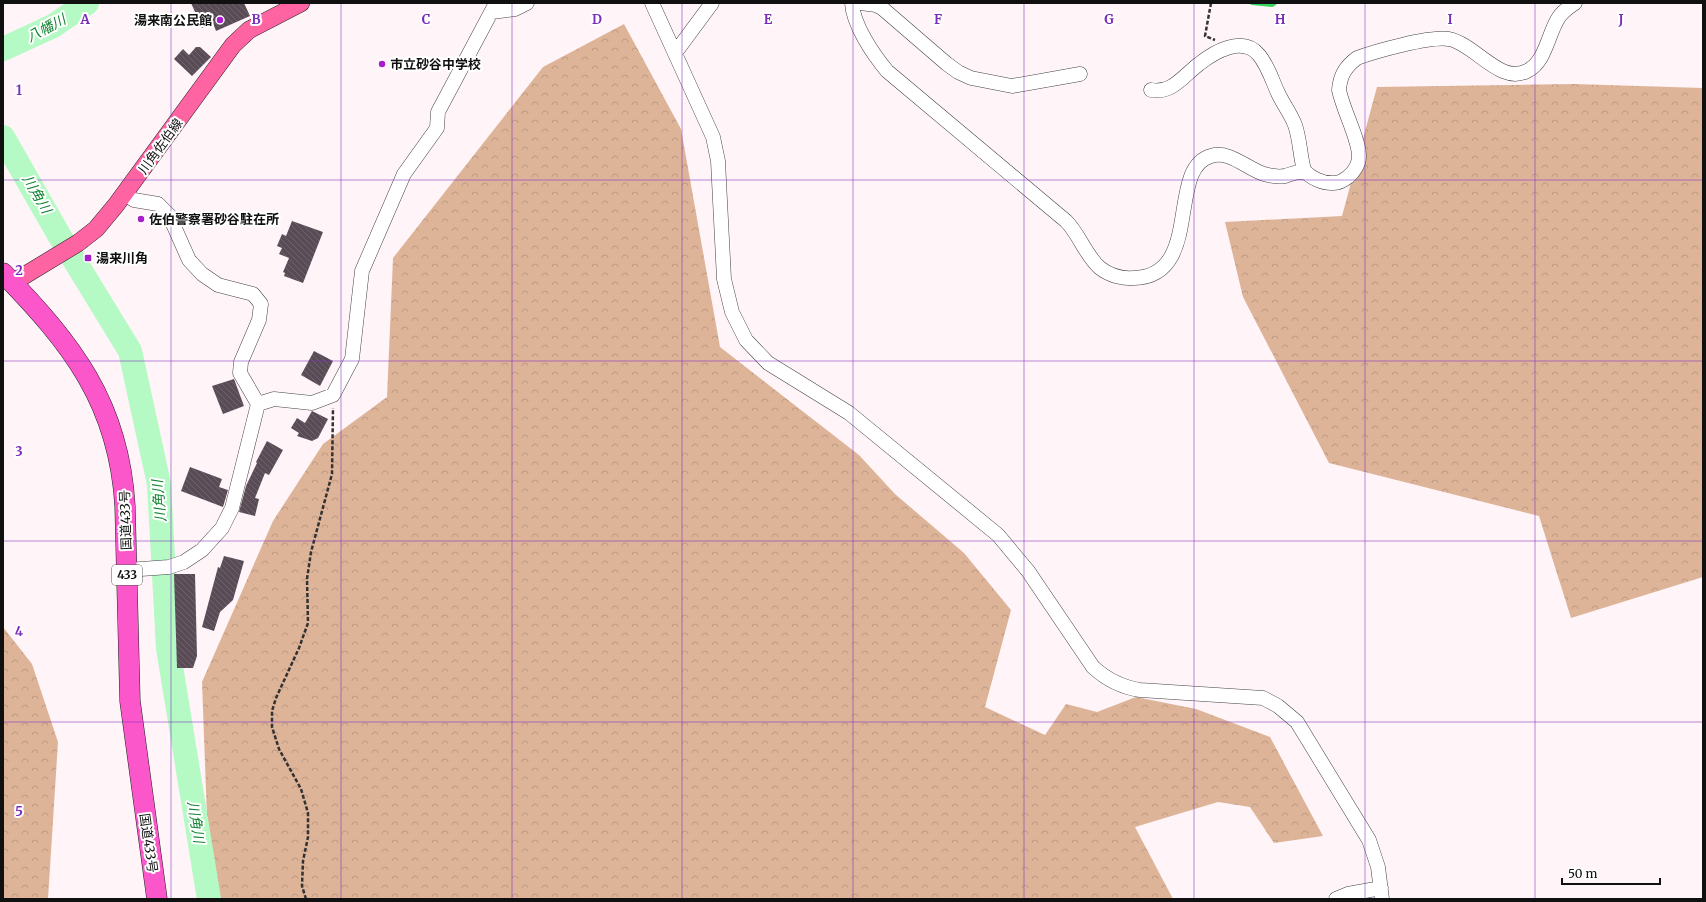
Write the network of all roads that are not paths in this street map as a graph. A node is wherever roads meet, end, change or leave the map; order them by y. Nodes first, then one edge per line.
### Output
1 (300, 3) edge
2 (527, 3) edge
3 (652, 3) edge
4 (712, 3) edge
5 (852, 3) edge
6 (861, 3) edge
7 (1575, 3) edge
8 (878, 4) edge
9 (494, 8) edge
10 (675, 53) junction
11 (1080, 74) dead end
12 (1151, 90) dead end
13 (1306, 173) junction
14 (124, 194) junction
15 (8, 278) edge
16 (258, 404) junction
17 (127, 570) junction
18 (1382, 893) edge
19 (157, 899) edge
20 (1336, 899) edge

1 - 14 main road, 川角佐伯線
2 - 9 street
3 - 10 street
4 - 10 street
5 - 13 street
6 - 8 street
7 - 13 street
8 - 11 street
9 - 16 street
10 - 18 street
12 - 13 street
14 - 15 main road, 川角佐伯線
14 - 16 street
15 - 17 highway, 国道433号 / 433
16 - 17 street
17 - 19 highway, 国道433号 / 433
18 - 20 street

